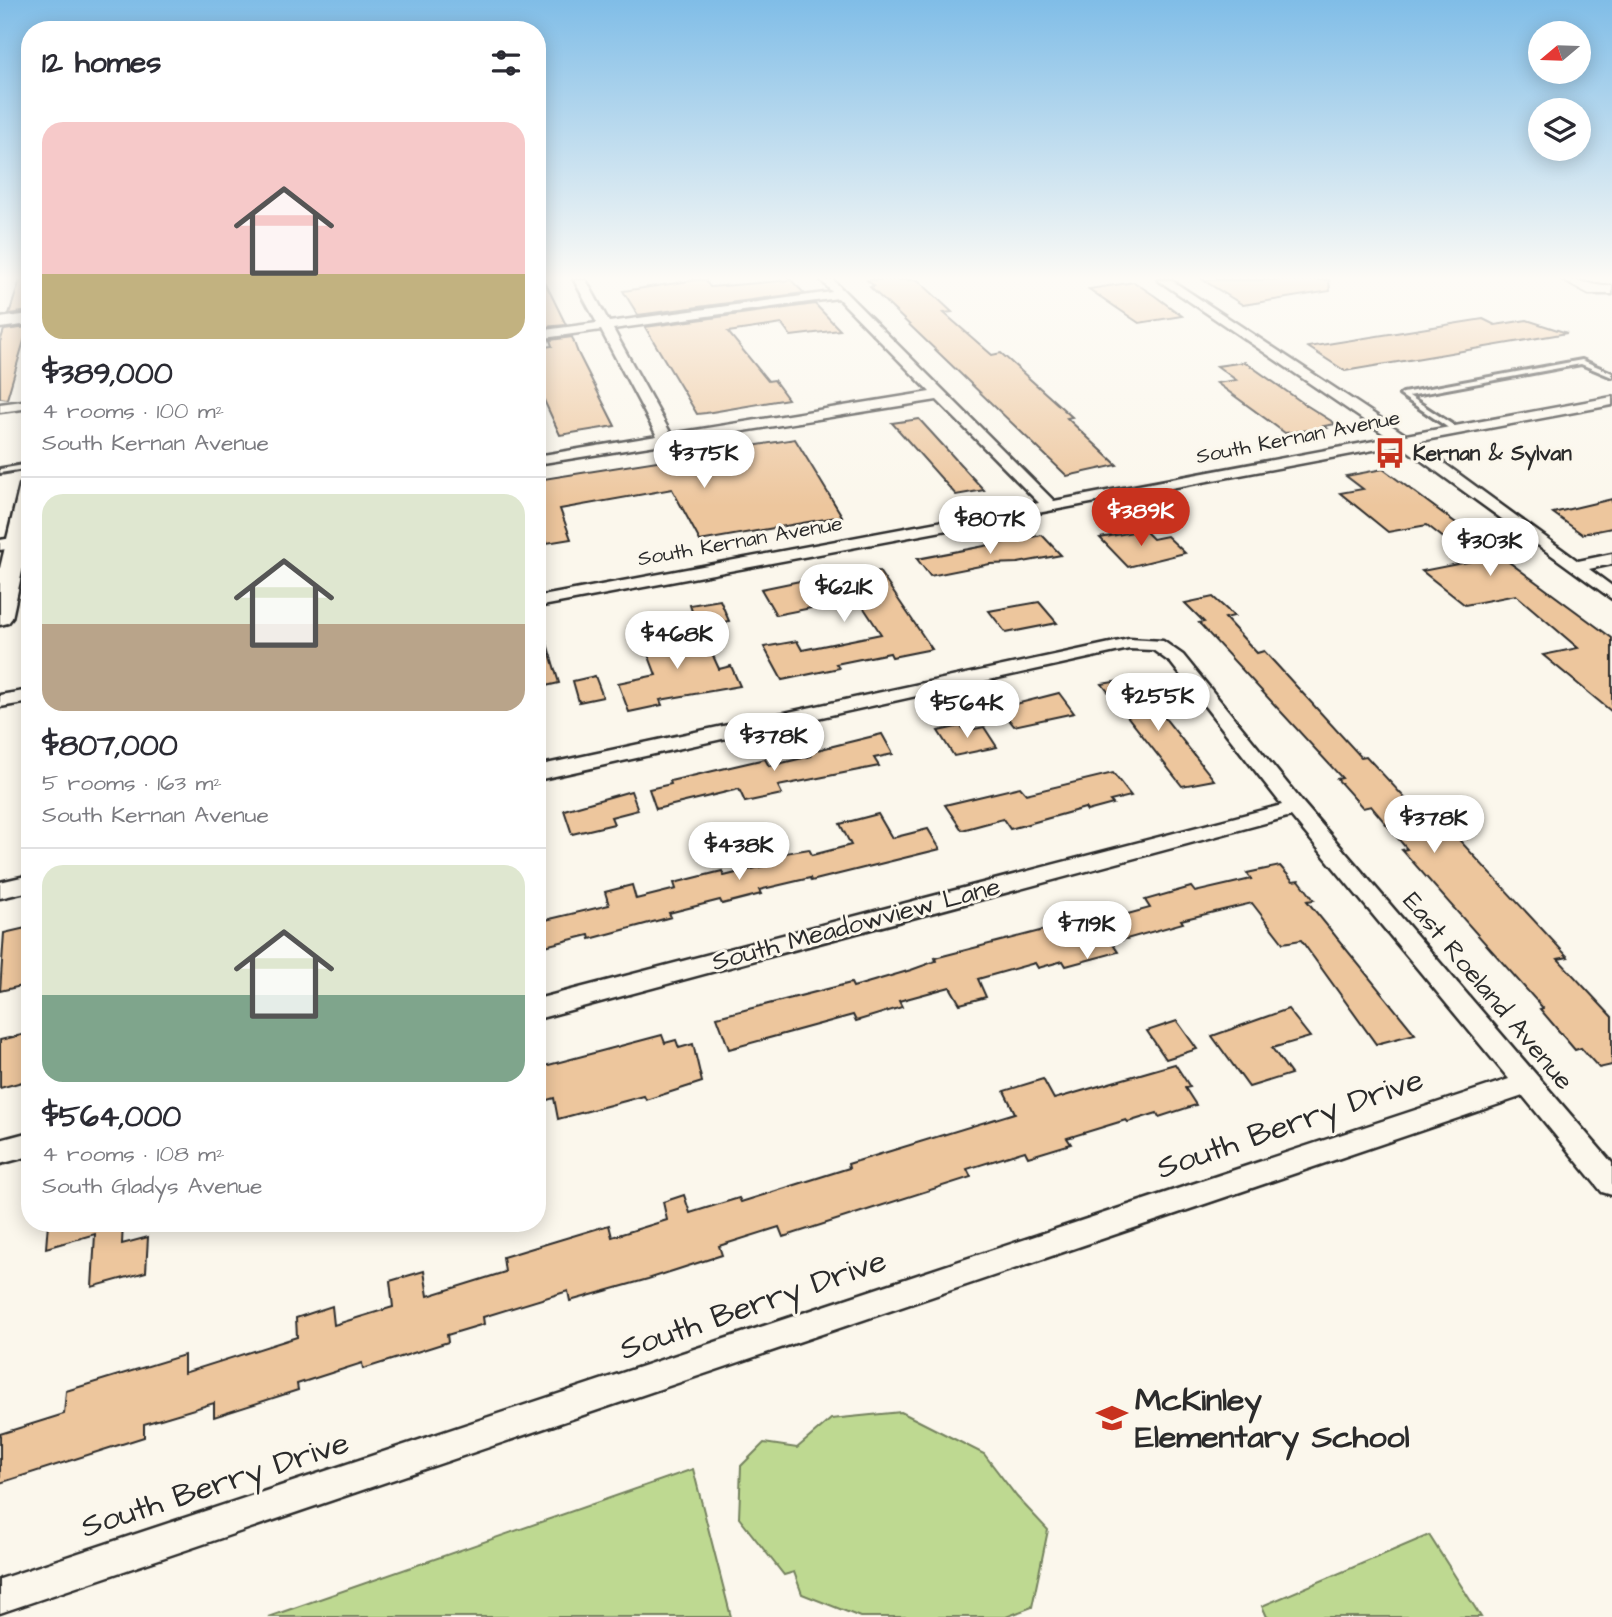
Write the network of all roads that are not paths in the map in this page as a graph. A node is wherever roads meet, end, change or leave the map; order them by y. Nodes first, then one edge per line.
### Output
1 (620, 355) edge
2 (901, 355) edge
3 (1276, 355) edge
4 (1612, 375) edge
5 (940, 395) junction
6 (1612, 401) edge
7 (21, 405) edge
8 (0, 408) edge
9 (1457, 430) junction
10 (666, 439) junction
11 (1402, 440) junction
12 (546, 459) edge
13 (21, 468) edge
14 (0, 471) edge
15 (1051, 507) junction
16 (21, 522) edge
17 (16, 542) edge
18 (1612, 559) edge
19 (1575, 567) junction
20 (1612, 594) edge
21 (546, 600) edge
22 (0, 618) edge
23 (21, 698) edge
24 (0, 701) edge
25 (546, 771) edge
26 (1296, 808) junction
27 (21, 885) edge
28 (0, 890) edge
29 (546, 1007) edge
30 (1528, 1083) junction
31 (21, 1146) edge
32 (0, 1152) edge
33 (1612, 1183) edge
34 (0, 1596) edge

1 - 10 street
2 - 5 street
3 - 11 street
4 - 9 lane
5 - 10 street
5 - 15 street
6 - 9 street, South Kernan Avenue
7 - 8 street
9 - 11 street, South Kernan Avenue
10 - 12 street
11 - 15 street, South Kernan Avenue
11 - 19 street
13 - 14 lane
15 - 21 street, South Kernan Avenue
16 - 17 street
17 - 22 street
18 - 19 street
19 - 20 street
23 - 24 street
25 - 26 street, East Roeland Avenue
26 - 29 street, South Meadowview Lane
26 - 30 street, East Roeland Avenue
27 - 28 street
30 - 33 street, East Roeland Avenue
30 - 34 street, South Berry Drive
31 - 32 street

